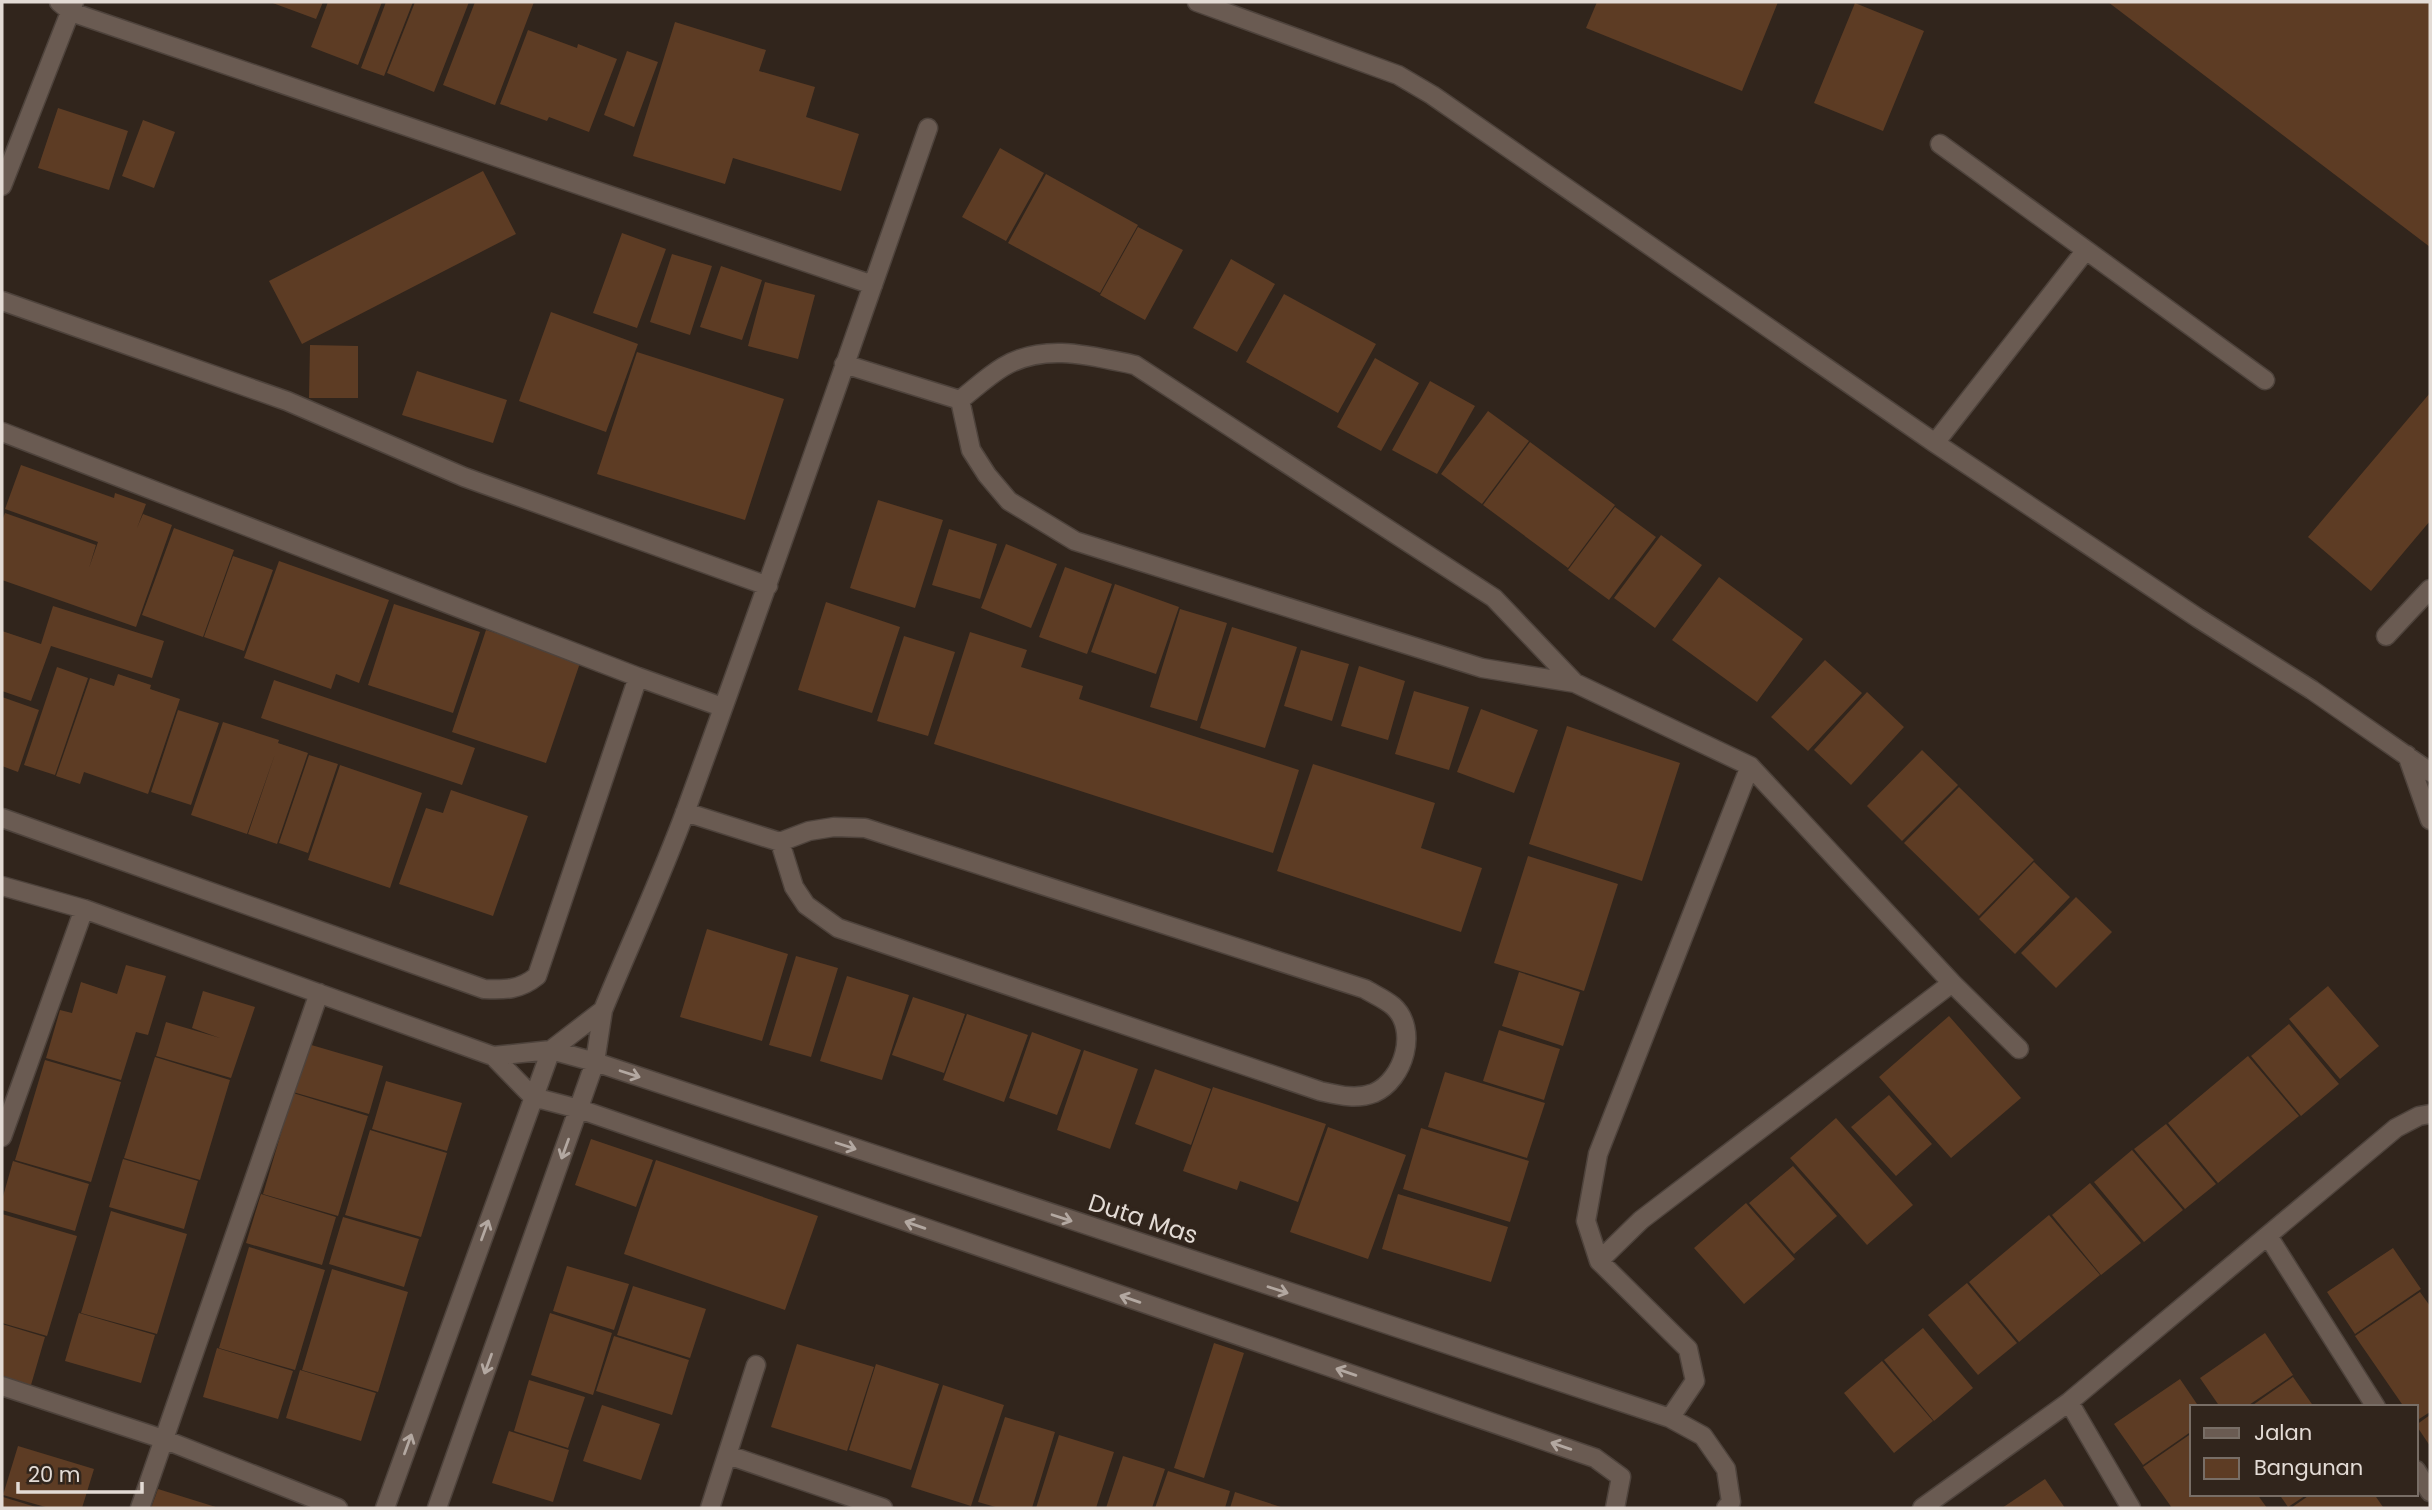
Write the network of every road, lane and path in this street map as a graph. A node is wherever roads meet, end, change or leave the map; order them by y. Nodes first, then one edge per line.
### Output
1 (1197, 2) edge
2 (68, 5) edge
3 (928, 128) dead end
4 (1940, 144) dead end
5 (2, 186) edge
6 (2086, 250) junction
7 (873, 285) junction
8 (2, 301) edge
9 (844, 364) junction
10 (2265, 380) dead end
11 (960, 400) junction
12 (4, 439) edge
13 (1935, 443) junction
14 (768, 586) junction
15 (2430, 589) edge
16 (2386, 636) dead end
17 (638, 677) junction
18 (1575, 683) junction
19 (722, 707) junction
20 (2407, 755) junction
21 (1750, 766) junction
22 (2430, 772) edge
23 (685, 812) junction
24 (2, 818) edge
25 (2430, 820) edge
26 (780, 842) junction
27 (2, 886) edge
28 (84, 909) junction
29 (1952, 983) junction
30 (319, 993) junction
31 (603, 1010) junction
32 (2019, 1049) dead end
33 (551, 1050) junction
34 (493, 1056) junction
35 (595, 1062) junction
36 (533, 1097) junction
37 (579, 1109) junction
38 (2430, 1114) edge
39 (2, 1137) edge
40 (2268, 1236) junction
41 (1599, 1261) junction
42 (756, 1365) dead end
43 (2, 1386) edge
44 (2068, 1402) junction
45 (2375, 1405) edge
46 (1670, 1418) junction
47 (163, 1439) junction
48 (728, 1455) junction
49 (2418, 1473) edge
50 (2430, 1492) edge
51 (1728, 1505) edge
52 (139, 1508) edge
53 (338, 1508) edge
54 (384, 1508) edge
55 (437, 1508) edge
56 (710, 1508) edge
57 (883, 1508) edge
58 (1615, 1508) edge
59 (1922, 1508) edge
60 (2131, 1508) edge

1 - 13 street
2 - 5 street
2 - 7 street
3 - 7 street
4 - 6 street
6 - 10 street
6 - 13 street
7 - 9 street
8 - 14 street
9 - 11 street
9 - 14 street
11 - 18 street
11 - 18 street
12 - 17 street
13 - 20 street
14 - 19 street
15 - 16 street
17 - 19 street
17 - 24 street
18 - 21 street
19 - 23 street
20 - 22 street
20 - 25 street
21 - 29 street
21 - 41 street
23 - 26 street
23 - 31 street
26 - 26 street
27 - 28 street
28 - 30 street
28 - 39 street
29 - 32 street
29 - 41 street
30 - 34 street
30 - 47 street
31 - 33 street
31 - 35 street
33 - 34 street, Duta Mas
33 - 35 street, Duta Mas
33 - 36 street
34 - 36 street
35 - 37 street
35 -> 46 street, Duta Mas
36 - 37 street
54 -> 36 street
37 -> 55 street
58 -> 37 street
38 - 40 street
40 - 44 street
40 - 45 street
41 - 46 street
42 - 48 street
43 - 47 street
44 - 59 street
44 - 60 street
46 - 51 street, Duta Mas
47 - 52 street
47 - 53 street
48 - 56 street
48 - 57 street
49 - 50 street

